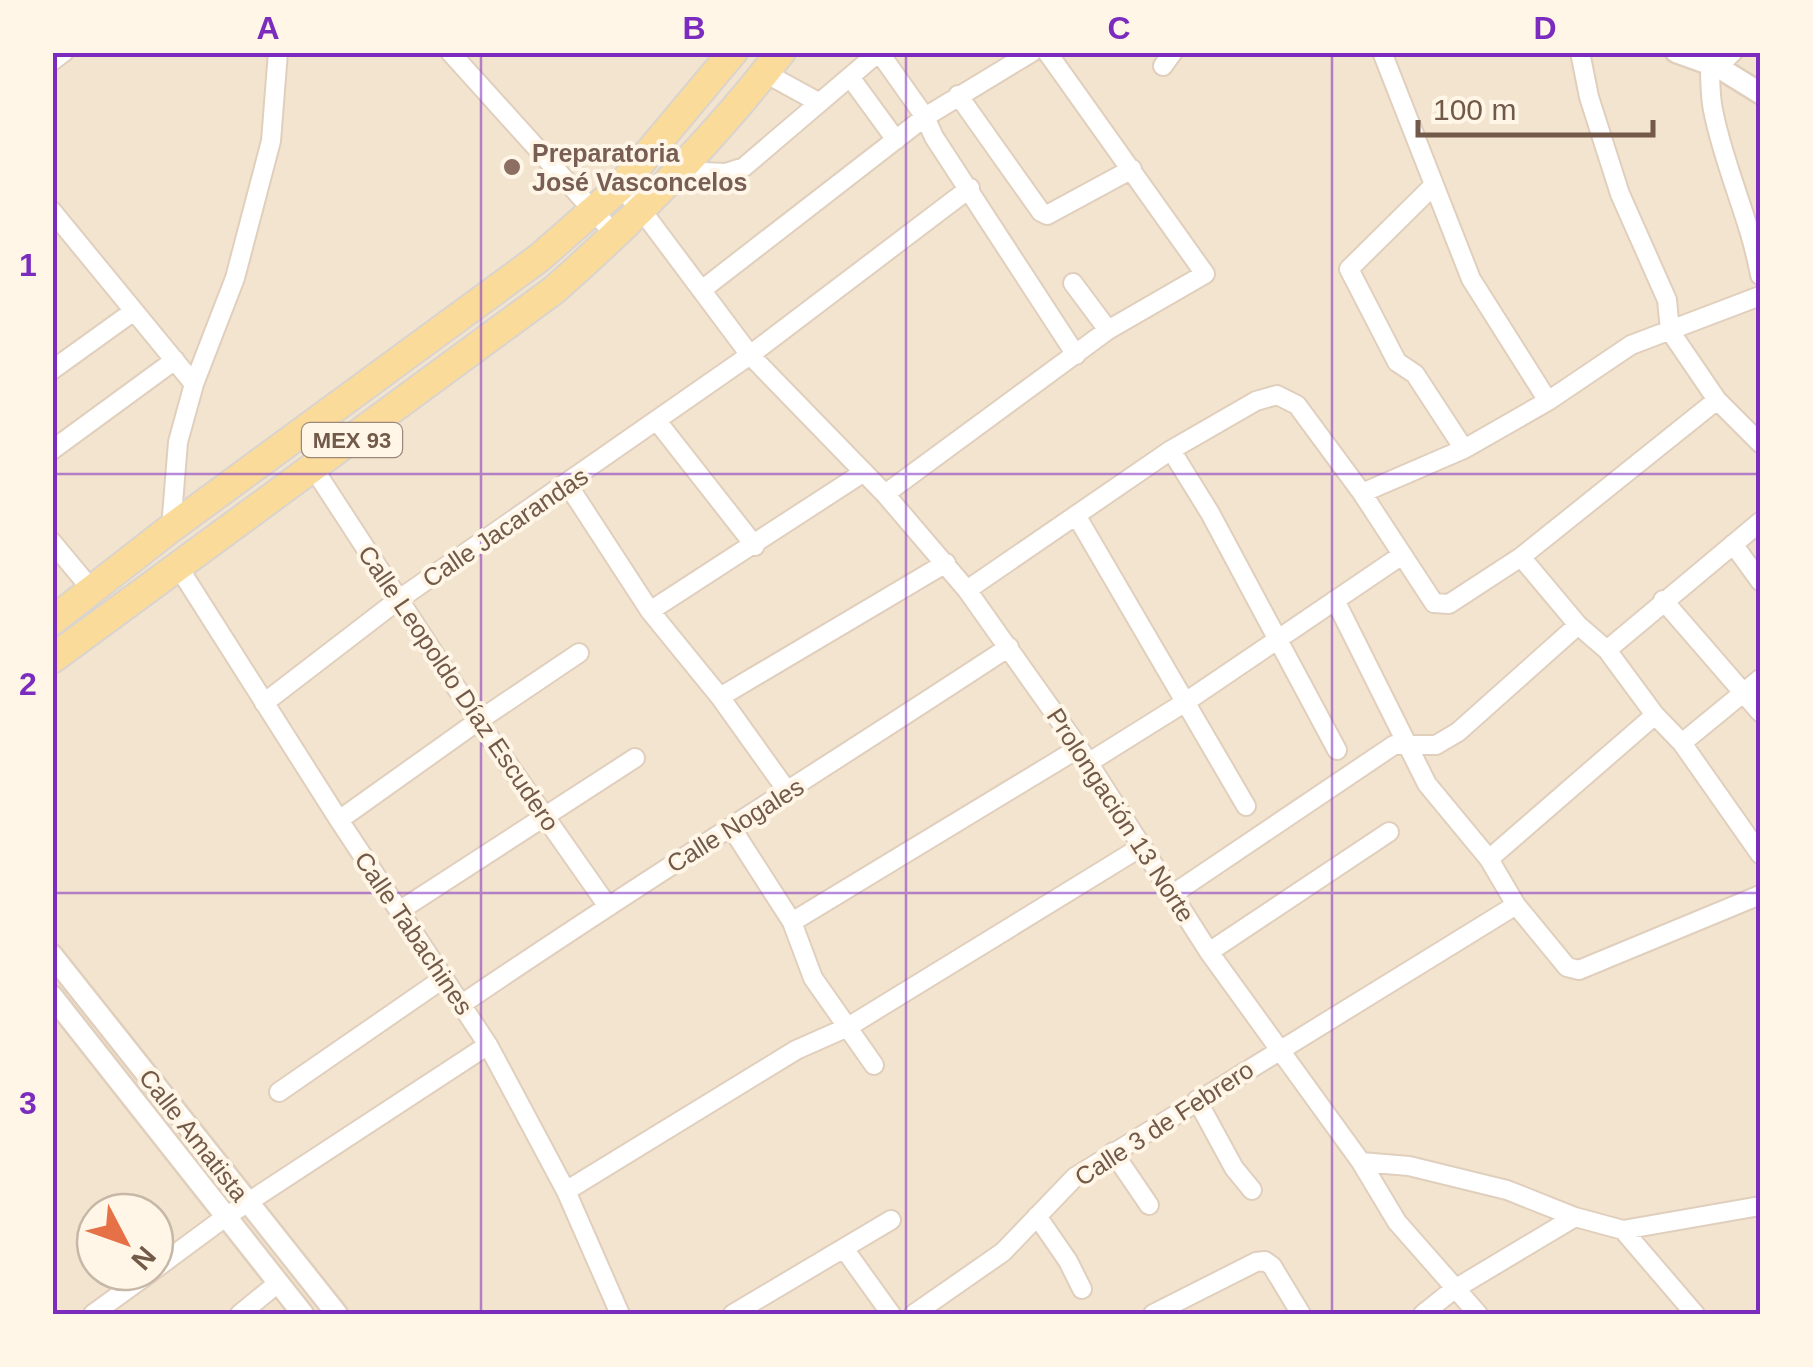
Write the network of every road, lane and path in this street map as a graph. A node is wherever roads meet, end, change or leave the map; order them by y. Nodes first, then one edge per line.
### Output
1 (64, 52) edge
2 (278, 52) edge
3 (733, 52) edge
4 (878, 52) edge
5 (1032, 52) edge
6 (1046, 52) edge
7 (1382, 52) edge
8 (1580, 52) edge
9 (1677, 53) edge
10 (458, 56) edge
11 (52, 61) edge
12 (1720, 61) edge
13 (772, 63) edge
14 (850, 78) junction
15 (1760, 92) edge
16 (958, 95) junction
17 (818, 102) junction
18 (925, 116) junction
19 (896, 140) junction
20 (1132, 170) junction
21 (679, 171) junction
22 (1434, 185) junction
23 (970, 188) junction
24 (630, 198) junction
25 (52, 211) edge
26 (596, 212) junction
27 (616, 236) junction
28 (1760, 275) edge
29 (1073, 283) dead end
30 (703, 289) junction
31 (1760, 296) edge
32 (134, 310) junction
33 (1108, 330) junction
34 (1670, 332) junction
35 (1076, 354) junction
36 (750, 356) junction
37 (175, 360) junction
38 (52, 370) edge
39 (194, 384) junction
40 (1716, 400) junction
41 (1548, 401) junction
42 (657, 420) junction
43 (1760, 443) edge
44 (1464, 449) junction
45 (52, 450) edge
46 (1171, 450) junction
47 (314, 468) junction
48 (864, 472) junction
49 (568, 484) junction
50 (1362, 493) junction
51 (885, 494) junction
52 (1076, 514) junction
53 (1760, 522) edge
54 (170, 528) junction
55 (52, 542) edge
56 (1733, 544) junction
57 (755, 546) junction
58 (1402, 555) junction
59 (1521, 557) junction
60 (946, 563) junction
61 (179, 568) junction
62 (1760, 580) edge
63 (92, 590) junction
64 (967, 590) junction
65 (398, 600) junction
66 (1336, 600) junction
67 (1663, 600) junction
68 (650, 611) junction
69 (52, 622) edge
70 (1578, 626) junction
71 (1276, 640) junction
72 (1009, 647) junction
73 (1607, 650) junction
74 (579, 653) dead end
75 (52, 660) edge
76 (1760, 678) edge
77 (1744, 692) junction
78 (720, 698) junction
79 (1187, 702) junction
80 (264, 703) junction
81 (1760, 712) edge
82 (1656, 715) junction
83 (478, 720) junction
84 (1682, 743) junction
85 (1408, 744) junction
86 (1337, 750) dead end
87 (1083, 756) junction
88 (635, 758) dead end
89 (788, 792) junction
90 (1246, 806) dead end
91 (544, 815) junction
92 (339, 820) junction
93 (731, 827) junction
94 (1388, 832) dead end
95 (1141, 848) junction
96 (1760, 854) edge
97 (1490, 859) junction
98 (1173, 894) junction
99 (1760, 895) edge
100 (607, 905) junction
101 (1516, 905) junction
102 (399, 911) junction
103 (792, 922) junction
104 (1209, 952) junction
105 (52, 954) edge
106 (444, 978) junction
107 (52, 996) edge
108 (462, 1004) junction
109 (848, 1027) junction
110 (488, 1044) junction
111 (1278, 1049) junction
112 (874, 1065) dead end
113 (279, 1092) dead end
114 (1196, 1100) junction
115 (1113, 1152) junction
116 (1361, 1162) junction
117 (1252, 1190) dead end
118 (566, 1191) junction
119 (248, 1203) junction
120 (1148, 1205) dead end
121 (1760, 1206) edge
122 (1038, 1216) junction
123 (1576, 1217) junction
124 (224, 1218) junction
125 (891, 1220) dead end
126 (1622, 1230) junction
127 (844, 1250) junction
128 (175, 1254) edge
129 (278, 1283) junction
130 (1082, 1289) dead end
131 (1454, 1290) junction
132 (123, 1292) edge
133 (93, 1314) edge
134 (240, 1314) edge
135 (303, 1314) edge
136 (337, 1314) edge
137 (620, 1314) edge
138 (733, 1314) edge
139 (891, 1314) edge
140 (914, 1314) edge
141 (1153, 1314) edge
142 (1301, 1314) edge
143 (1423, 1314) edge
144 (1478, 1314) edge
145 (1695, 1314) edge

1 - 11 street
2 - 39 street
3 - 24 main road, MEX 93
4 - 14 street
4 - 18 street
5 - 16 street
6 - 20 street
7 - 22 street
8 - 34 street
9 - 12 street
10 - 26 street
12 - 15 street
12 - 28 street
13 - 17 street
13 - 21 main road, MEX 93
14 - 17 street
14 - 19 street
16 - 18 street
16 - 20 street
17 - 21 street
18 - 19 street
18 - 23 street
19 - 30 street
20 - 33 street
21 - 24 main road, MEX 93
22 - 41 street
22 - 44 street
23 - 35 street
23 - 36 street, Calle Jacarandas
24 - 26 main road, MEX 93
24 - 27 main road, MEX 93
24 - 30 street, Prolongación 13 Norte
25 - 32 street
26 - 27 street
26 - 54 main road, MEX 93
27 - 47 main road, MEX 93
29 - 33 street
30 - 36 street, Prolongación 13 Norte
31 - 34 street
32 - 37 street
32 - 38 street
33 - 35 street
34 - 40 street
34 - 41 street
35 - 51 street
36 - 42 street, Calle Jacarandas
36 - 48 street, Prolongación 13 Norte
37 - 39 street
37 - 45 street
39 - 54 street
40 - 43 street
40 - 59 street
41 - 44 street
42 - 49 street, Calle Jacarandas
42 - 57 street
44 - 50 street
46 - 50 street
46 - 52 street
46 - 71 street
47 - 61 main road, MEX 93
47 - 65 street, Calle Leopoldo Díaz Escudero
48 - 51 street, Prolongación 13 Norte
48 - 57 street
49 - 65 street, Calle Jacarandas
49 - 68 street
50 - 58 street
51 - 60 street, Prolongación 13 Norte
52 - 64 street
52 - 79 street
53 - 56 street
54 - 63 main road, MEX 93
55 - 63 street
56 - 62 street
56 - 67 street
57 - 68 street
58 - 59 street
58 - 66 street
59 - 70 street
60 - 64 street, Prolongación 13 Norte
60 - 78 street
61 - 75 main road, MEX 93
61 - 80 street, Calle Tabachines
63 - 69 main road, MEX 93
64 - 72 street, Prolongación 13 Norte
65 - 80 street, Calle Jacarandas
65 - 83 street, Calle Leopoldo Díaz Escudero
66 - 71 street
66 - 85 street
67 - 73 street
67 - 77 street
68 - 78 street
70 - 73 street
70 - 85 street
71 - 79 street
71 - 86 street
72 - 87 street, Prolongación 13 Norte
72 - 89 street, Calle Nogales
73 - 82 street
74 - 83 street
76 - 77 street
77 - 81 street
77 - 84 street
78 - 89 street
79 - 87 street
79 - 90 street
80 - 92 street, Calle Tabachines
82 - 84 street
82 - 97 street
83 - 91 street, Calle Leopoldo Díaz Escudero
83 - 92 street
84 - 96 street
85 - 97 street
85 - 98 street
87 - 95 street, Prolongación 13 Norte
87 - 103 street
88 - 91 street
89 - 93 street, Calle Nogales
91 - 100 street, Calle Leopoldo Díaz Escudero
91 - 102 street
92 - 102 street, Calle Tabachines
93 - 100 street, Calle Nogales
93 - 103 street
94 - 104 street
95 - 98 street, Prolongación 13 Norte
95 - 109 street
97 - 101 street
98 - 104 street, Prolongación 13 Norte
99 - 101 street
100 - 108 street, Calle Nogales
101 - 111 street, Calle 3 de Febrero
102 - 106 street, Calle Tabachines
103 - 109 street
104 - 111 street, Prolongación 13 Norte
105 - 119 street, Calle Amatista
106 - 108 street, Calle Tabachines
106 - 113 street
107 - 124 street, Calle Amatista
108 - 110 street, Calle Tabachines
109 - 112 street
109 - 118 street
110 - 118 street, Calle Tabachines
110 - 119 street
111 - 114 street, Calle 3 de Febrero
111 - 116 street, Prolongación 13 Norte
114 - 115 street, Calle 3 de Febrero
114 - 117 street
115 - 120 street
115 - 122 street, Calle 3 de Febrero
116 - 123 street
116 - 131 street, Prolongación 13 Norte
118 - 137 street, Calle Tabachines
119 - 124 street
119 - 136 street, Calle Amatista
121 - 126 street
122 - 130 street
122 - 140 street, Calle 3 de Febrero
123 - 126 street
123 - 131 street
124 - 128 street
124 - 129 street, Calle Amatista
125 - 127 street
126 - 145 street
127 - 138 street
127 - 139 street
129 - 134 street
129 - 135 street, Calle Amatista
131 - 143 street
131 - 144 street, Prolongación 13 Norte
132 - 133 street
141 - 142 street

